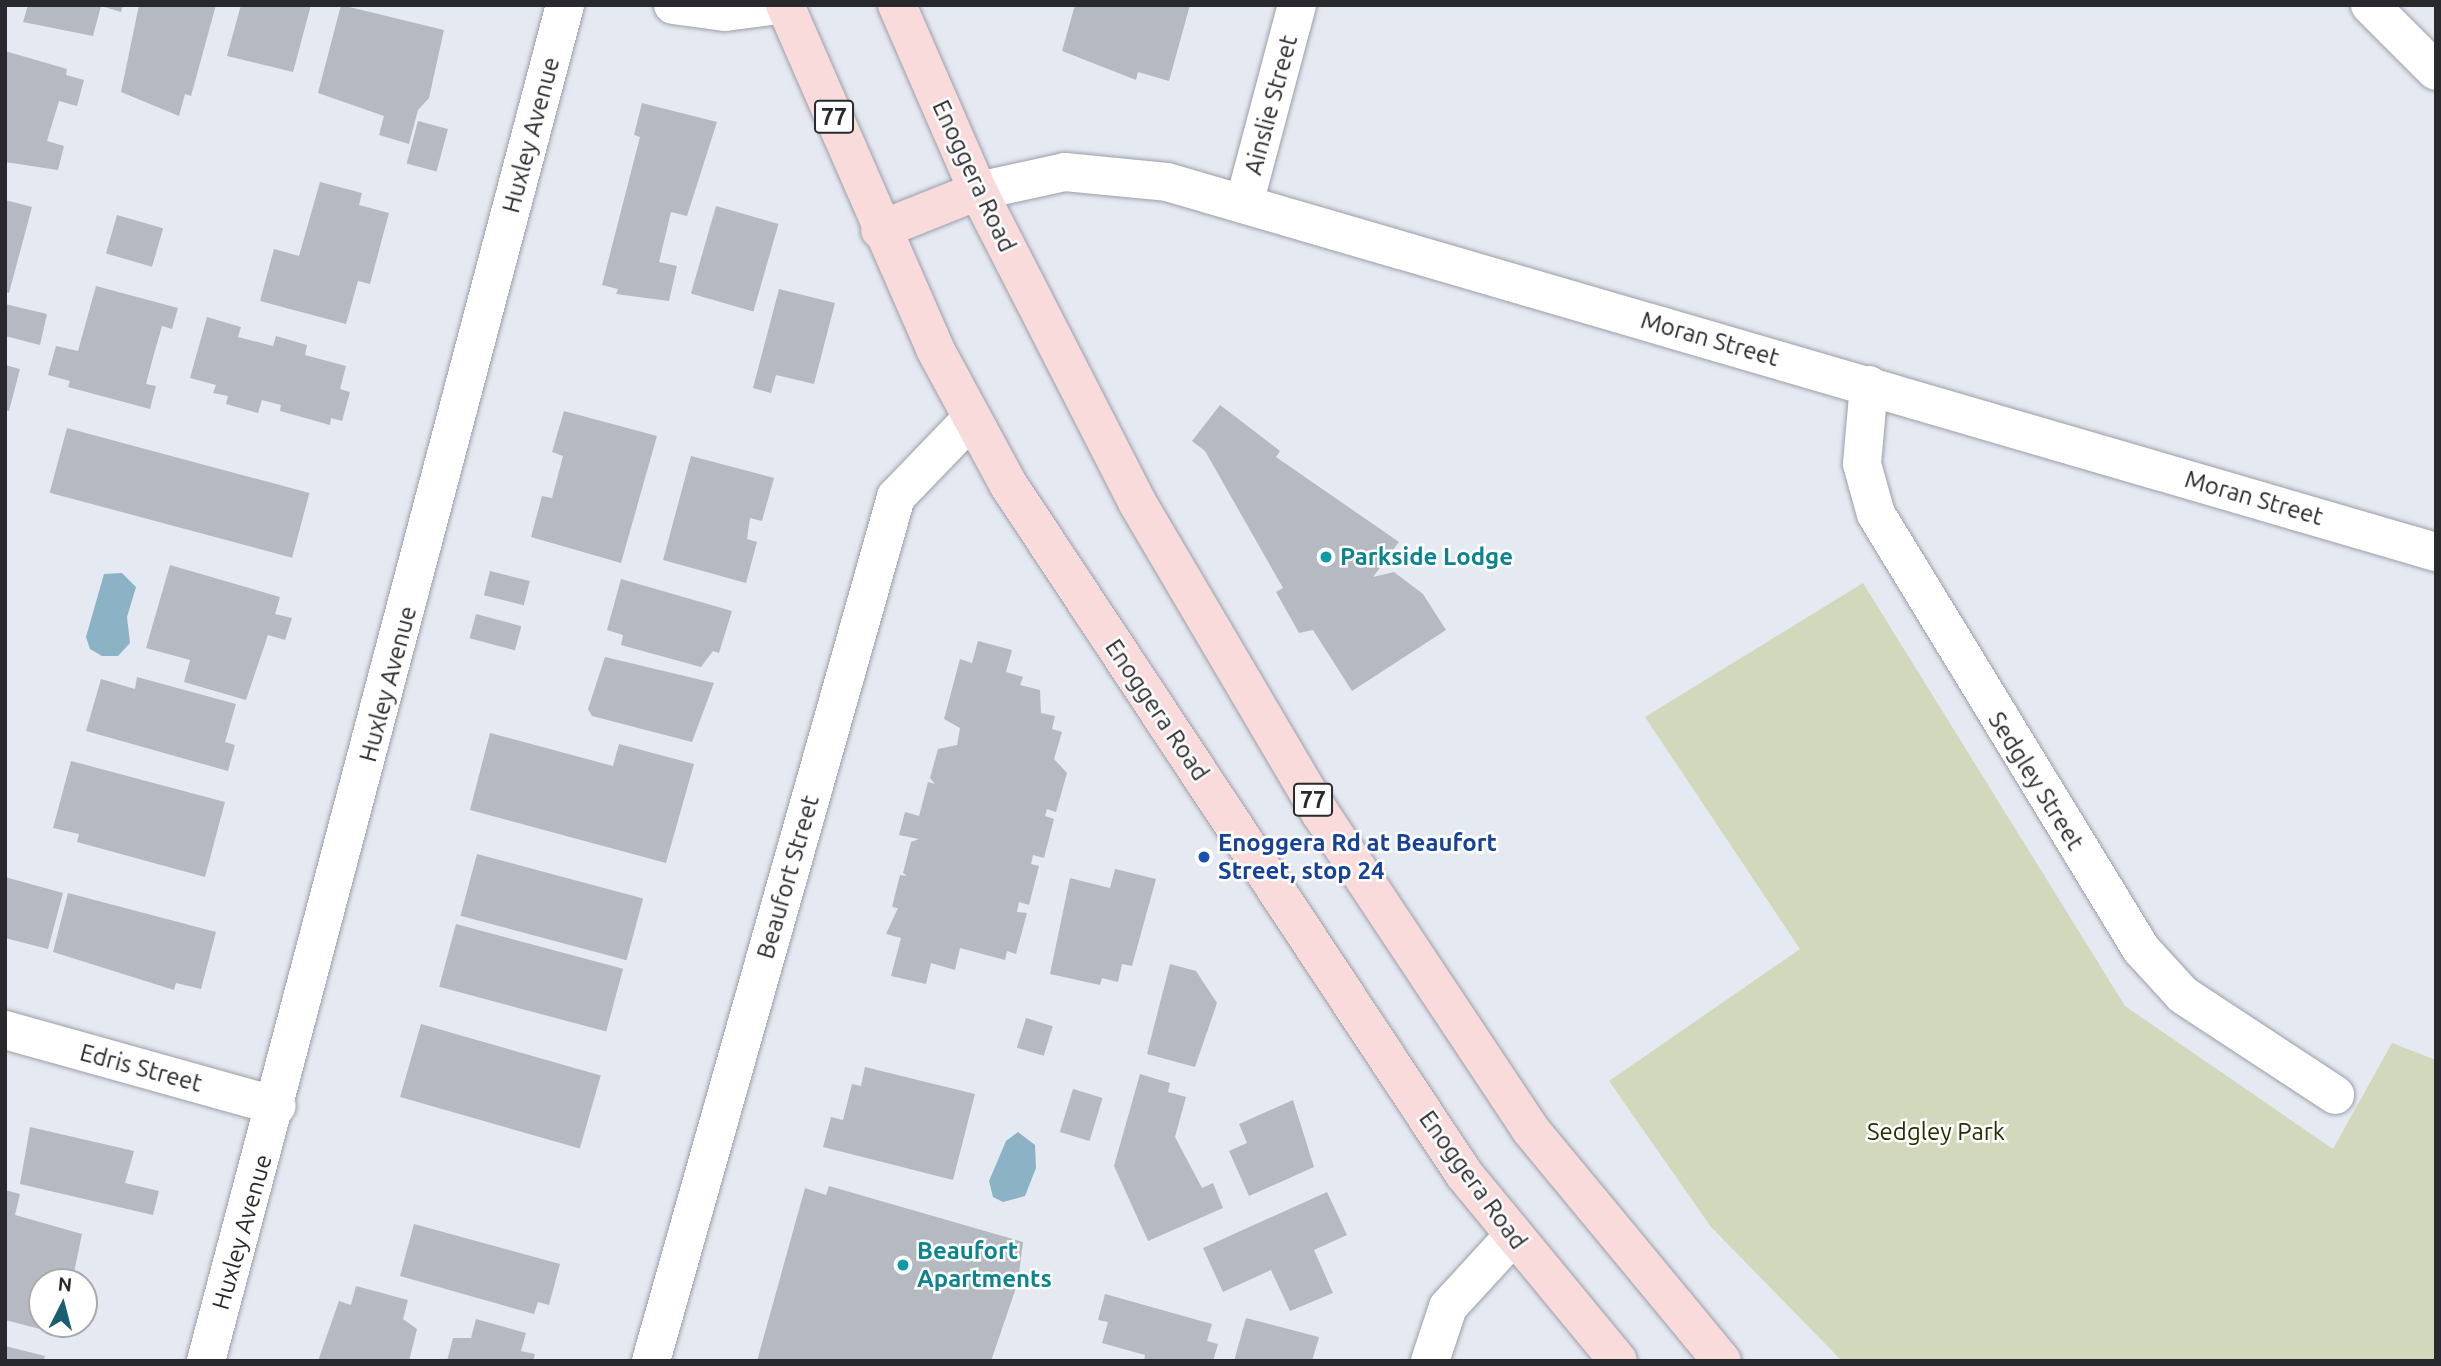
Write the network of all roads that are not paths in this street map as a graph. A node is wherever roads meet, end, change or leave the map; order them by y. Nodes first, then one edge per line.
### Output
1 (565, 5) edge
2 (673, 5) edge
3 (778, 5) edge
4 (785, 5) edge
5 (897, 5) edge
6 (1297, 5) edge
7 (2370, 5) edge
8 (2436, 71) edge
9 (978, 191) junction
10 (1244, 204) junction
11 (880, 230) junction
12 (1869, 385) junction
13 (970, 420) junction
14 (2436, 552) edge
15 (5, 1030) edge
16 (2335, 1095) dead end
17 (278, 1106) junction
18 (1513, 1236) junction
19 (206, 1361) edge
20 (651, 1361) edge
21 (1430, 1361) edge
22 (1618, 1361) edge
23 (1722, 1361) edge

1 - 17 street, Huxley Avenue
2 - 3 street
4 - 11 main road, Enoggera Road / 77
5 - 9 main road, Enoggera Road / 77
6 - 10 street, Ainslie Street
7 - 8 street
9 - 10 street, Moran Street
9 - 11 main road
9 - 23 main road, Enoggera Road / 77
10 - 12 street, Moran Street
11 - 13 main road, Enoggera Road / 77
12 - 14 street, Moran Street
12 - 16 street, Sedgley Street
13 - 18 main road, Enoggera Road / 77
13 - 20 street, Beaufort Street
15 - 17 street, Edris Street
17 - 19 street, Huxley Avenue
18 - 21 street
18 - 22 main road, Enoggera Road / 77

